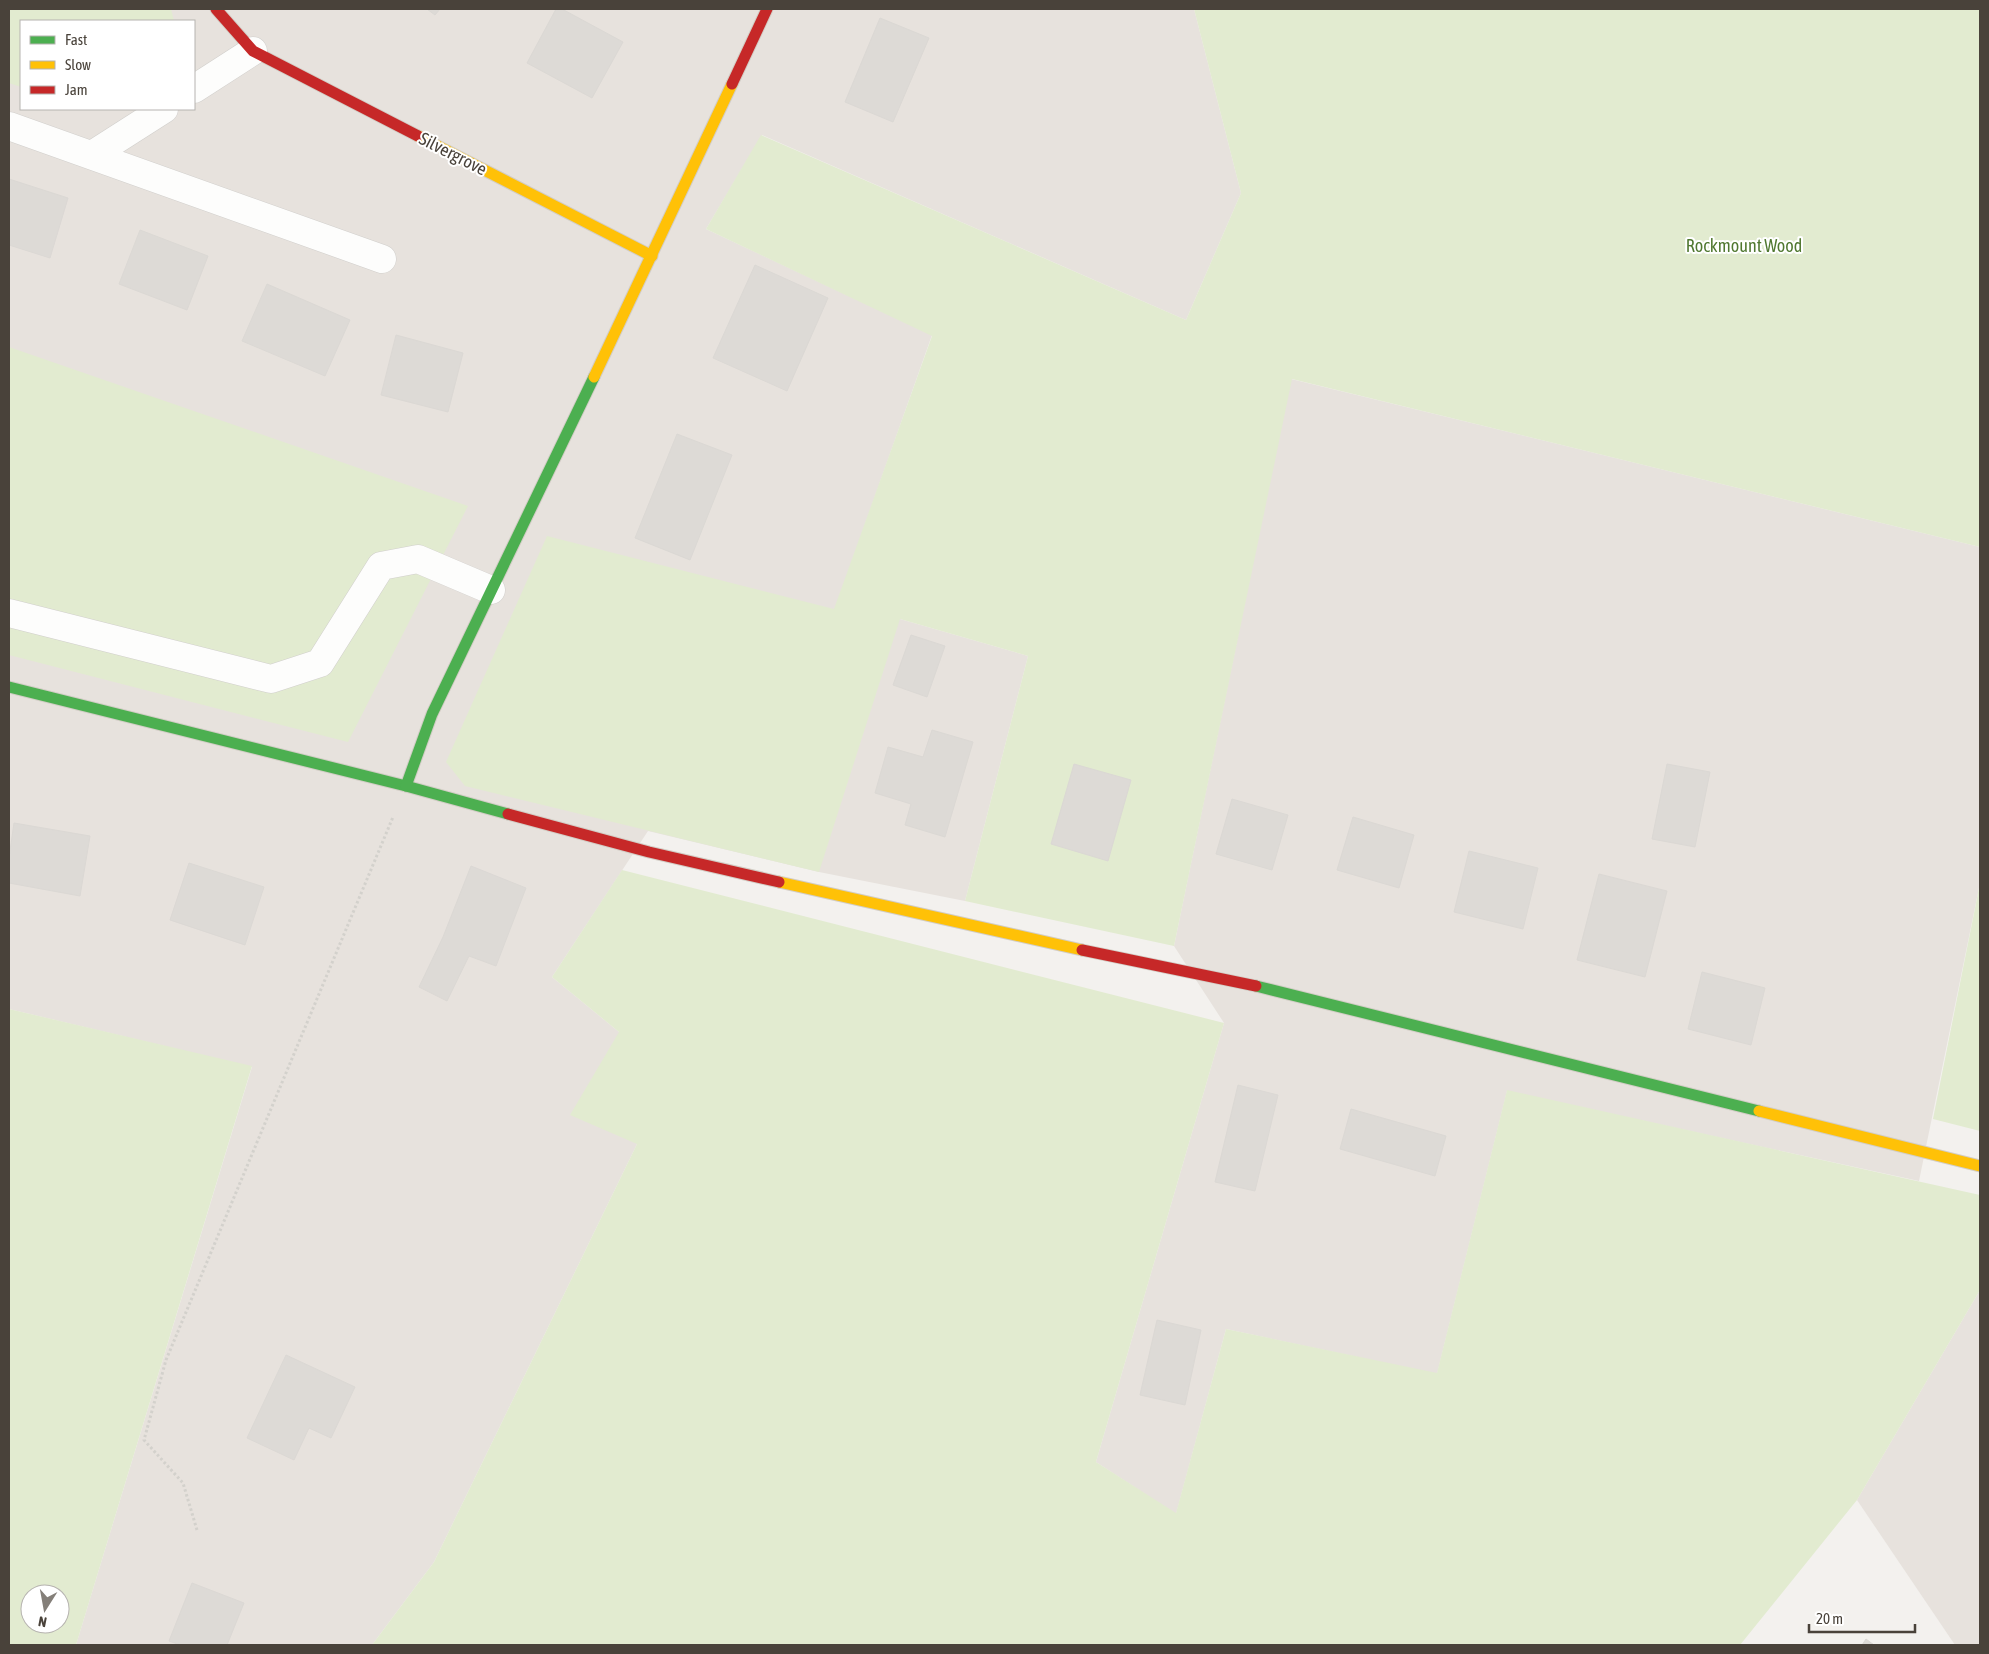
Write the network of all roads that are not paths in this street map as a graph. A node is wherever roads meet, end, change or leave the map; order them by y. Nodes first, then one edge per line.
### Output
1 (216, 9) edge
2 (767, 9) edge
3 (253, 51) junction
4 (195, 88) edge
5 (162, 110) edge
6 (9, 126) edge
7 (92, 155) junction
8 (652, 256) junction
9 (382, 258) dead end
10 (492, 590) junction
11 (9, 613) edge
12 (9, 688) edge
13 (406, 786) junction
14 (1980, 1166) edge

1 - 3 street, Silvergrove
2 - 8 street
3 - 4 street
3 - 8 street, Silvergrove
5 - 7 street
6 - 7 street
7 - 9 street
8 - 10 street
10 - 11 street
10 - 13 street
12 - 13 street
13 - 14 street

